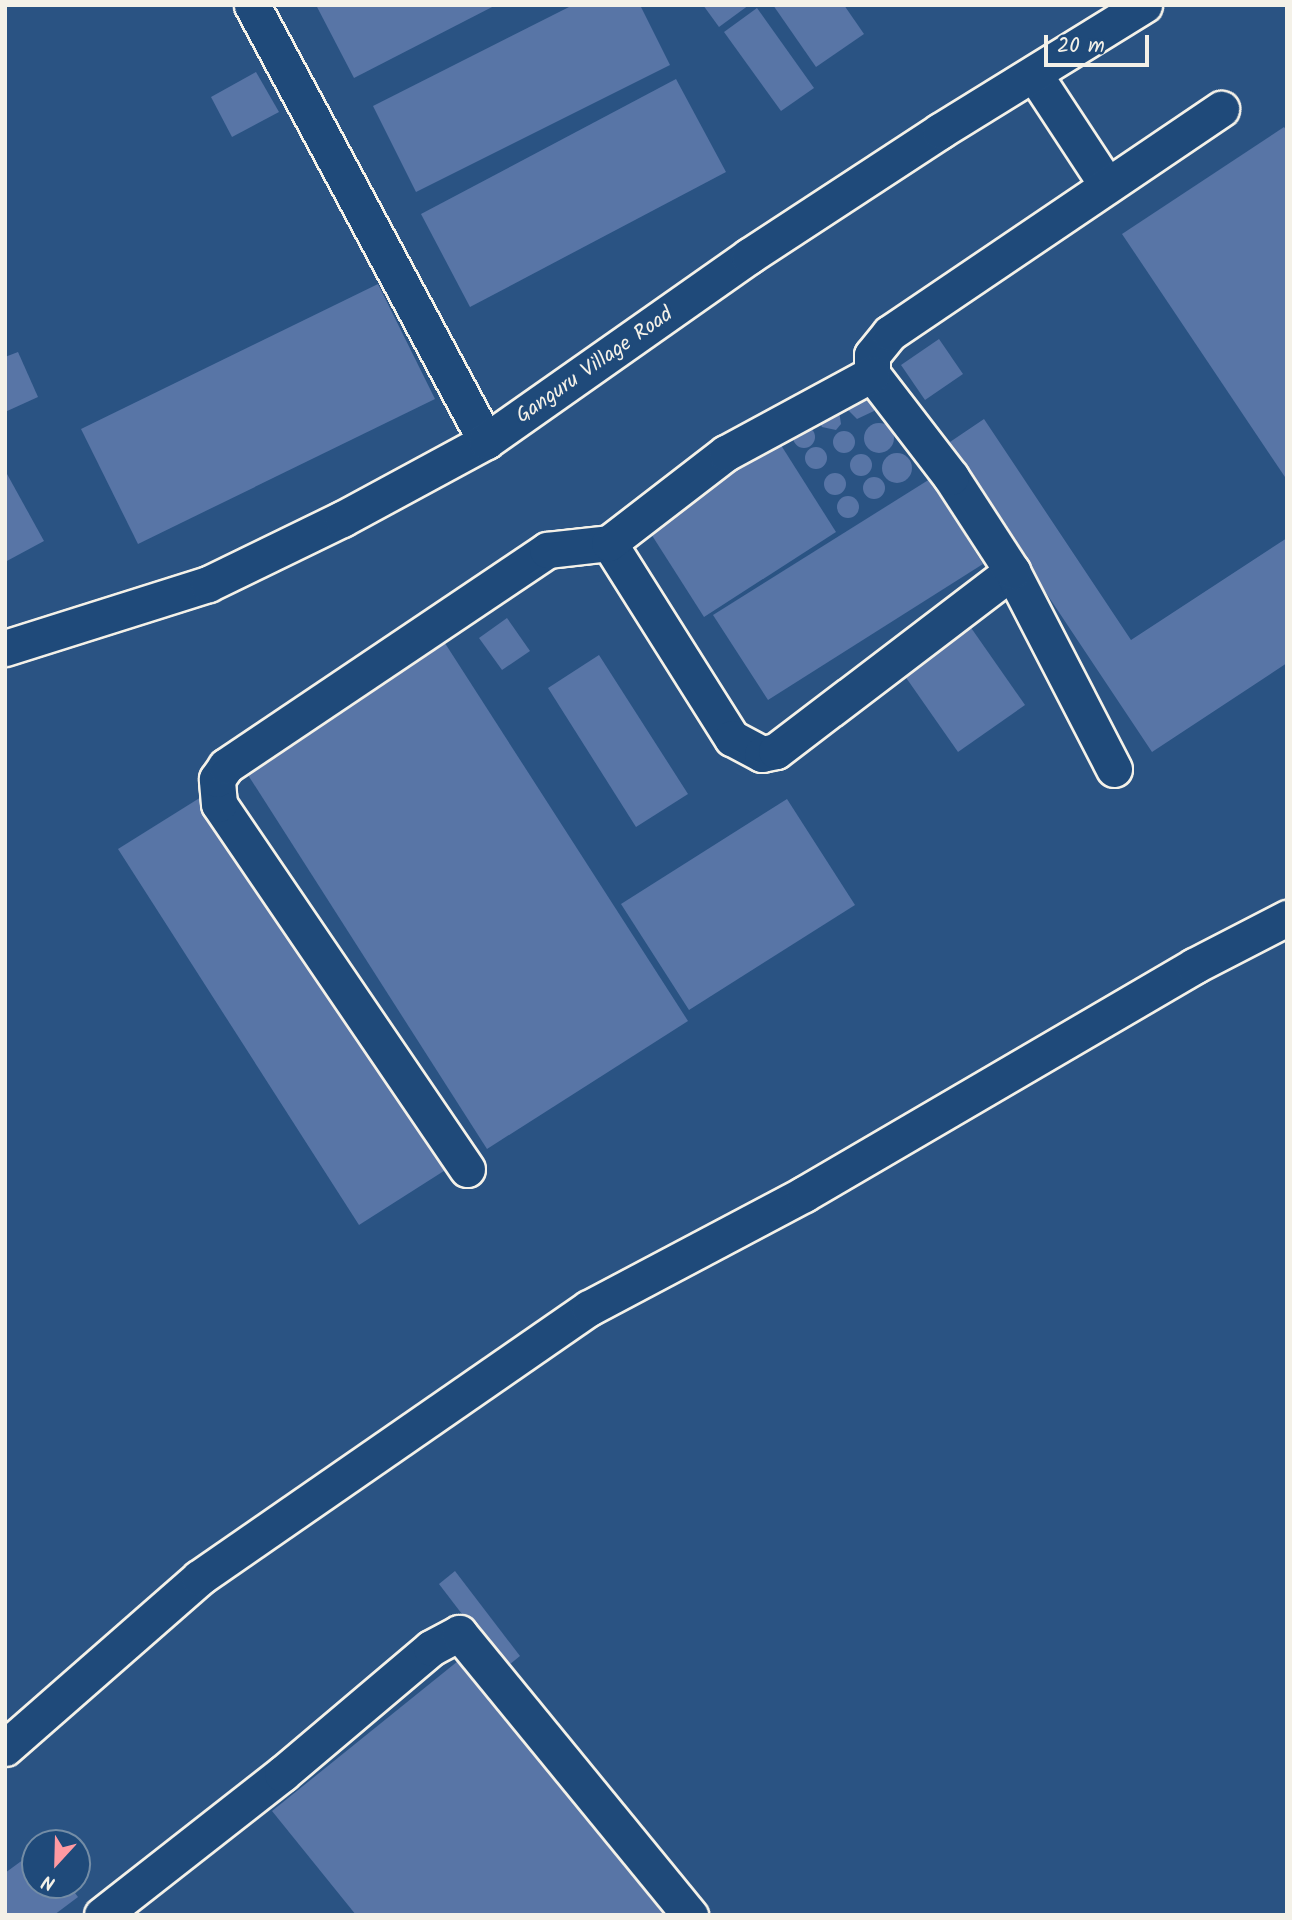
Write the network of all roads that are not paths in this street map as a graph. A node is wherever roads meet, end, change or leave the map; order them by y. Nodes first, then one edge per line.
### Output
1 (253, 5) edge
2 (1144, 5) edge
3 (1034, 74) junction
4 (1221, 109) dead end
5 (1107, 185) junction
6 (872, 374) junction
7 (486, 441) junction
8 (609, 543) junction
9 (1012, 571) junction
10 (5, 648) edge
11 (1114, 769) dead end
12 (1287, 918) edge
13 (467, 1169) dead end
14 (5, 1748) edge
15 (102, 1915) edge
16 (690, 1915) edge

1 - 7 street
2 - 3 street, Ganguru Village Road
3 - 5 street
3 - 7 street, Ganguru Village Road
4 - 5 street
5 - 6 street
6 - 8 street
6 - 9 street
7 - 10 street, Ganguru Village Road
8 - 9 street
8 - 13 street
9 - 11 street
12 - 14 street
15 - 16 street

